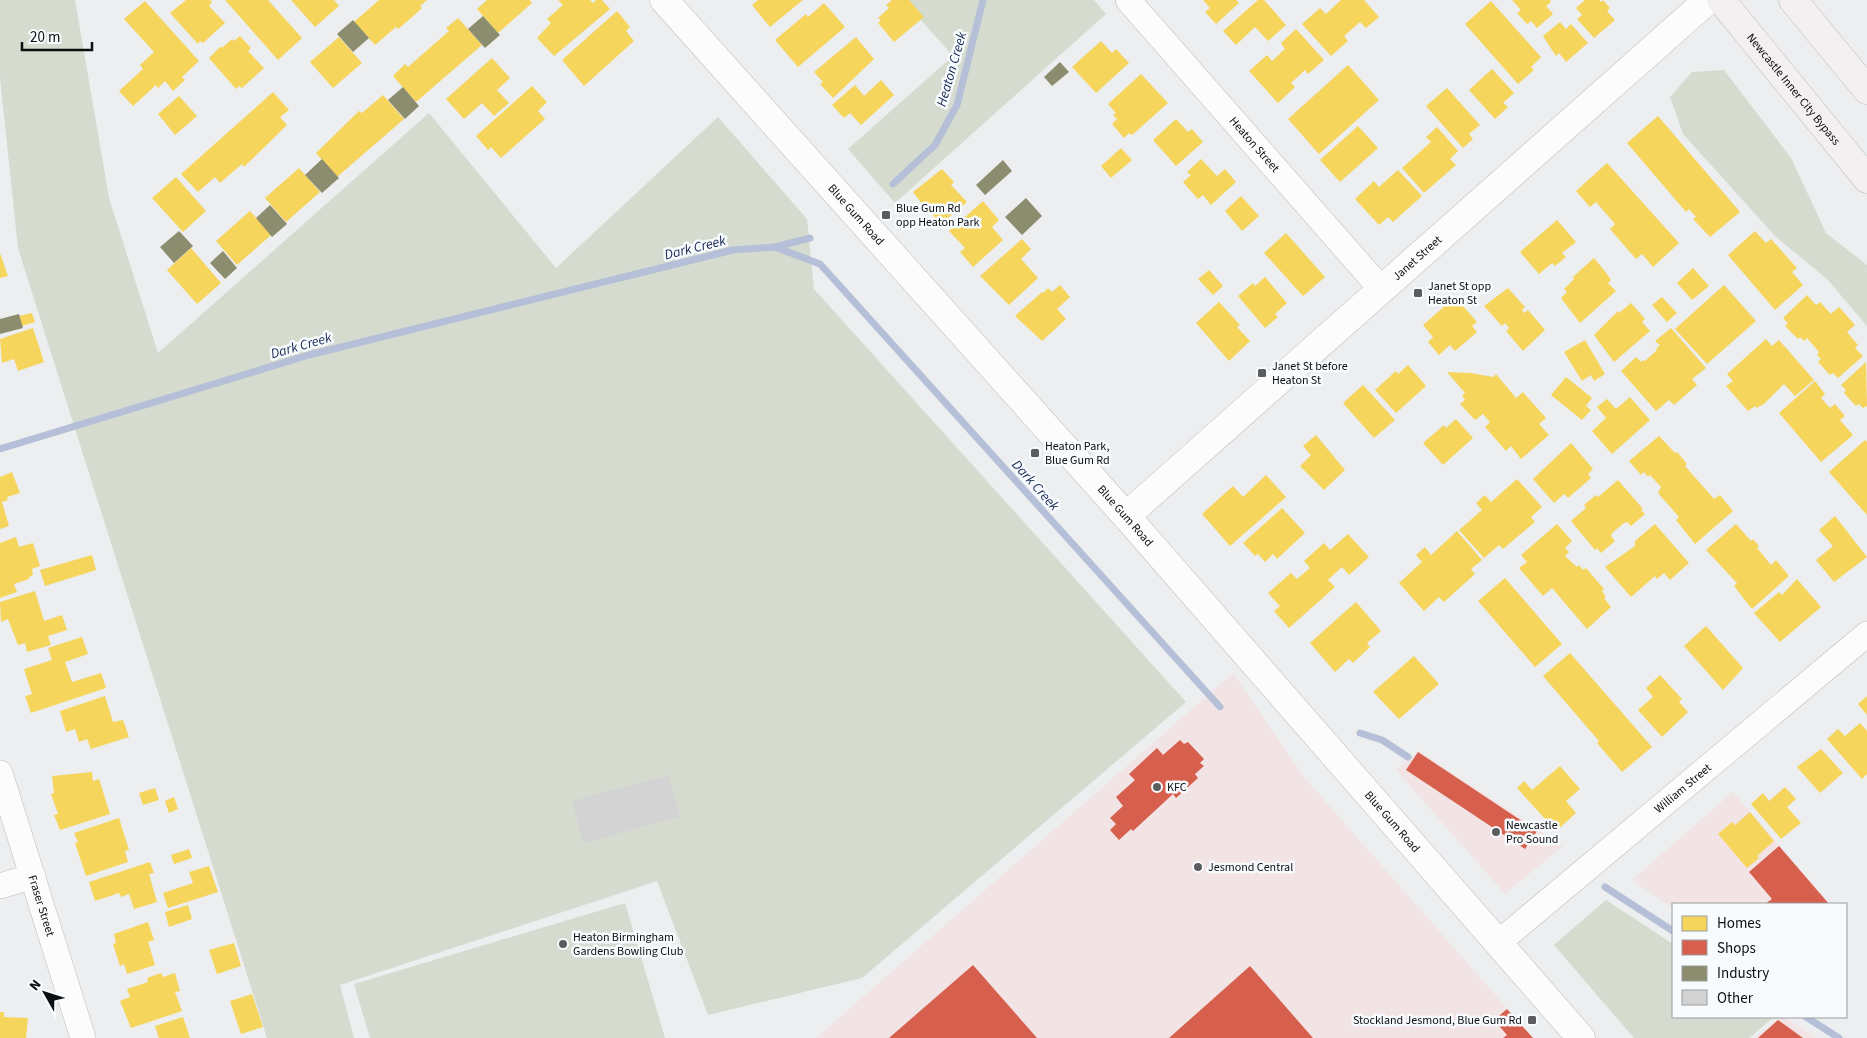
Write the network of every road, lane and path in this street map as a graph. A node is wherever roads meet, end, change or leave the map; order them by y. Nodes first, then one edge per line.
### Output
1 (664, 0) edge
2 (1128, 0) edge
3 (1708, 0) edge
4 (1721, 0) edge
5 (1793, 0) edge
6 (1867, 90) edge
7 (1867, 179) edge
8 (1382, 290) junction
9 (1126, 516) junction
10 (1867, 634) edge
11 (0, 773) edge
12 (34, 876) junction
13 (0, 886) edge
14 (1498, 943) junction
15 (83, 1038) edge
16 (1581, 1038) edge

1 - 9 main road, Blue Gum Road
2 - 8 street, Heaton Street
3 - 8 main road, Janet Street
4 - 7 highway, Newcastle Inner City Bypass
5 - 6 highway
8 - 9 main road, Janet Street
9 - 14 main road, Blue Gum Road
10 - 14 street, William Street
11 - 12 street, Fraser Street
12 - 13 street
12 - 15 street, Fraser Street
14 - 16 main road, Blue Gum Road

